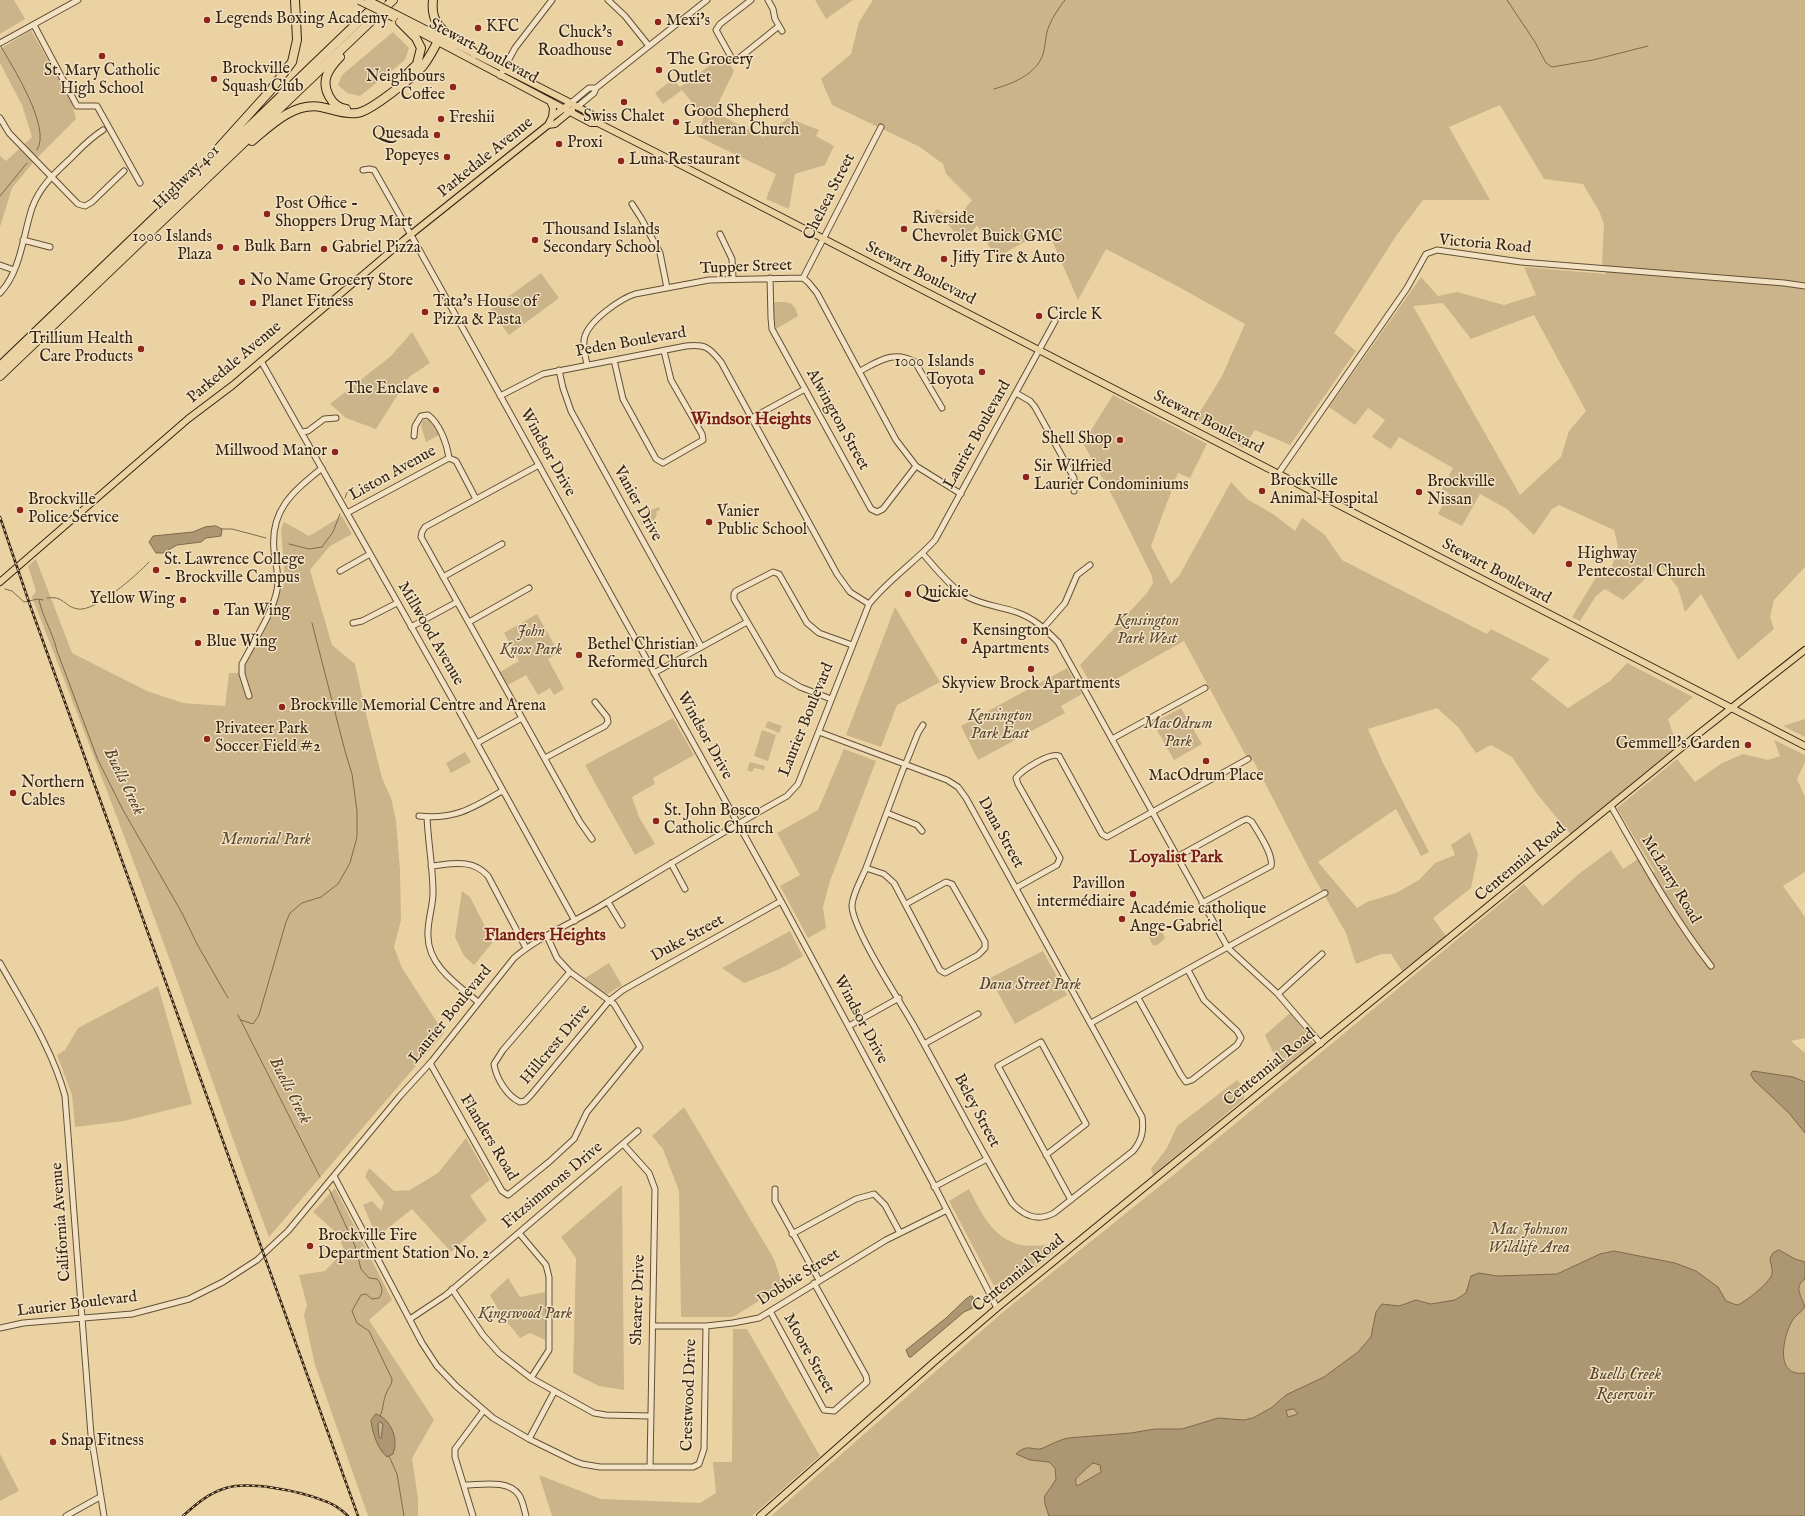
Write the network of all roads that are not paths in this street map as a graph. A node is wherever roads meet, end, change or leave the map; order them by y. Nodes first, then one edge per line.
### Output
1 (78, 0) edge
2 (295, 0) edge
3 (358, 0) edge
4 (368, 0) edge
5 (393, 0) edge
6 (433, 0) edge
7 (552, 0) edge
8 (608, 0) edge
9 (707, 0) edge
10 (751, 0) edge
11 (768, 0) edge
12 (384, 3) edge
13 (397, 18) junction
14 (34, 24) junction
15 (439, 40) junction
16 (2, 42) edge
17 (648, 46) junction
18 (475, 54) junction
19 (504, 68) junction
20 (500, 76) junction
21 (550, 101) junction
22 (574, 105) junction
23 (564, 108) junction
24 (571, 112) junction
25 (552, 117) junction
26 (0, 118) edge
27 (598, 123) junction
28 (548, 125) junction
29 (881, 127) dead end
30 (103, 130) dead end
31 (363, 170) dead end
32 (124, 171) dead end
33 (211, 174) junction
34 (50, 177) junction
35 (140, 183) dead end
36 (180, 192) junction
37 (632, 204) dead end
38 (720, 234) dead end
39 (411, 235) junction
40 (823, 239) junction
41 (23, 240) junction
42 (50, 247) dead end
43 (0, 265) edge
44 (14, 270) junction
45 (733, 278) junction
46 (770, 278) junction
47 (803, 278) junction
48 (1805, 286) edge
49 (667, 288) junction
50 (0, 293) edge
51 (1055, 321) dead end
52 (664, 351) junction
53 (1039, 351) junction
54 (614, 360) junction
55 (261, 361) junction
56 (587, 364) junction
57 (0, 366) edge
58 (559, 370) junction
59 (860, 370) junction
60 (0, 376) edge
61 (805, 389) junction
62 (1016, 393) junction
63 (500, 396) junction
64 (942, 408) dead end
65 (336, 418) dead end
66 (752, 418) junction
67 (302, 432) junction
68 (414, 436) dead end
69 (449, 458) junction
70 (539, 465) junction
71 (916, 466) junction
72 (322, 468) junction
73 (1278, 474) junction
74 (1074, 491) dead end
75 (961, 494) junction
76 (476, 499) junction
77 (347, 513) junction
78 (502, 544) dead end
79 (370, 554) junction
80 (923, 554) junction
81 (1090, 565) dead end
82 (340, 571) dead end
83 (443, 577) junction
84 (0, 582) edge
85 (529, 588) dead end
86 (397, 602) junction
87 (457, 602) junction
88 (869, 604) junction
89 (469, 622) junction
90 (747, 622) junction
91 (353, 623) dead end
92 (411, 627) junction
93 (1044, 628) junction
94 (852, 645) junction
95 (701, 646) junction
96 (1805, 650) edge
97 (654, 673) junction
98 (1205, 688) dead end
99 (249, 696) dead end
100 (831, 699) junction
101 (594, 702) dead end
102 (1731, 708) junction
103 (522, 718) junction
104 (924, 725) dead end
105 (819, 732) junction
106 (1112, 739) junction
107 (477, 743) junction
108 (1805, 746) edge
109 (545, 758) junction
110 (1248, 759) dead end
111 (905, 765) junction
112 (502, 791) junction
113 (1610, 806) junction
114 (1152, 812) junction
115 (887, 813) junction
116 (419, 816) dead end
117 (427, 817) junction
118 (738, 823) junction
119 (922, 831) dead end
120 (592, 839) dead end
121 (1177, 857) junction
122 (671, 862) junction
123 (431, 866) junction
124 (866, 868) junction
125 (1016, 888) junction
126 (685, 889) dead end
127 (1325, 893) dead end
128 (781, 901) junction
129 (608, 902) junction
130 (1202, 903) junction
131 (906, 904) junction
132 (575, 921) junction
133 (622, 925) dead end
134 (547, 936) junction
135 (526, 948) junction
136 (1228, 948) junction
137 (1322, 954) dead end
138 (0, 963) edge
139 (1711, 966) dead end
140 (1188, 970) junction
141 (570, 972) junction
142 (1278, 994) junction
143 (899, 998) junction
144 (1138, 998) junction
145 (609, 1001) junction
146 (478, 1002) junction
147 (978, 1014) dead end
148 (1091, 1023) junction
149 (849, 1026) junction
150 (924, 1044) junction
151 (1321, 1044) junction
152 (430, 1063) junction
153 (638, 1131) dead end
154 (623, 1144) junction
155 (1046, 1155) junction
156 (987, 1159) junction
157 (334, 1176) junction
158 (934, 1186) junction
159 (774, 1188) dead end
160 (1071, 1200) junction
161 (947, 1210) junction
162 (519, 1233) junction
163 (900, 1233) junction
164 (792, 1234) junction
165 (817, 1282) junction
166 (452, 1289) junction
167 (997, 1308) junction
168 (770, 1311) junction
169 (82, 1318) junction
170 (410, 1319) junction
171 (653, 1326) junction
172 (706, 1326) junction
173 (0, 1328) edge
174 (531, 1378) junction
175 (554, 1392) junction
176 (484, 1410) junction
177 (650, 1416) junction
178 (528, 1439) junction
179 (650, 1467) junction
180 (464, 1485) junction
181 (100, 1497) junction
182 (66, 1516) edge
183 (104, 1516) edge
184 (472, 1516) edge
185 (526, 1516) edge
186 (760, 1516) edge

1 - 14 street
2 - 36 highway
3 - 13 main road, Stewart Boulevard, bridge
4 - 13 main road, Stewart Boulevard, bridge
5 - 12 highway, Highway 401
6 - 18 highway
7 - 19 street
8 - 17 street
9 - 17 street, Parkedale Avenue
10 - 11 street
12 - 13 highway
12 - 33 highway, Highway 401
12 - 36 highway, Highway 401
13 - 15 main road, Stewart Boulevard
14 - 16 street
14 - 35 street
15 - 18 main road, Stewart Boulevard
15 - 20 main road, Stewart Boulevard
15 - 33 highway
17 - 22 street, Parkedale Avenue
18 - 19 main road, Stewart Boulevard
19 - 20 street
19 - 22 main road, Stewart Boulevard
20 - 21 main road, Stewart Boulevard
21 - 23 main road, Stewart Boulevard
21 - 25 main road
22 - 23 main road, Parkedale Avenue
22 - 24 main road, Parkedale Avenue
22 - 27 main road, Stewart Boulevard
23 - 24 main road, Stewart Boulevard
23 - 25 main road, Parkedale Avenue
24 - 27 main road, Stewart Boulevard
24 - 28 main road, Parkedale Avenue
25 - 28 main road, Parkedale Avenue
26 - 34 street
27 - 40 main road, Stewart Boulevard
28 - 39 main road, Parkedale Avenue
29 - 40 street, Chelsea Street
30 - 34 street
31 - 39 street, Windsor Drive
32 - 34 street
33 - 60 highway, Highway 401
34 - 41 street
36 - 57 highway, Highway 401
37 - 49 street
38 - 45 street
39 - 55 main road, Parkedale Avenue
39 - 63 street, Windsor Drive
40 - 47 street, Chelsea Street
40 - 53 main road, Stewart Boulevard
41 - 42 street
41 - 44 street
43 - 44 street
44 - 50 street
45 - 46 street, Tupper Street
45 - 49 street, Tupper Street
46 - 47 street, Tupper Street
46 - 61 street, Alwington Street
47 - 59 street, Tupper Street
48 - 73 street, Victoria Road
49 - 56 street, Tupper Street
51 - 53 street, Laurier Boulevard
52 - 54 street, Peden Boulevard
52 - 54 street
52 - 66 street, Peden Boulevard
53 - 62 street, Laurier Boulevard
53 - 73 main road, Stewart Boulevard
54 - 56 street, Peden Boulevard
55 - 67 street, Millwood Avenue
55 - 84 main road, Parkedale Avenue
56 - 58 street, Peden Boulevard
58 - 63 street, Peden Boulevard
58 - 95 street, Vanier Drive
59 - 64 street
59 - 71 street, Tupper Street
61 - 66 street
61 - 71 street, Alwington Street
62 - 74 street
62 - 75 street, Laurier Boulevard
63 - 70 street, Windsor Drive
65 - 67 street
66 - 88 street, Peden Boulevard
67 - 72 street, Millwood Avenue
68 - 69 street
69 - 76 street, Liston Avenue
69 - 77 street, Liston Avenue
70 - 76 street
70 - 97 street, Windsor Drive
71 - 75 street, Tupper Street
72 - 77 street, Millwood Avenue
72 - 99 street
73 - 102 main road, Stewart Boulevard
75 - 80 street, Laurier Boulevard
76 - 83 street
77 - 79 street, Millwood Avenue
78 - 83 street
79 - 82 street
79 - 86 street, Millwood Avenue
80 - 88 street, Laurier Boulevard
80 - 93 street
81 - 93 street
83 - 87 street
85 - 89 street
86 - 91 street
86 - 92 street, Millwood Avenue
87 - 89 street
87 - 92 street
88 - 94 street, Laurier Boulevard
89 - 103 street
90 - 94 street
90 - 95 street
90 - 100 street
92 - 107 street, Millwood Avenue
93 - 106 street
94 - 100 street, Laurier Boulevard
95 - 97 street
96 - 102 main road, Centennial Road
97 - 118 street, Windsor Drive
98 - 106 street
100 - 105 street, Laurier Boulevard
101 - 109 street
102 - 108 main road, Stewart Boulevard
102 - 113 main road, Centennial Road
103 - 107 street
103 - 109 street
104 - 111 street, Beley Street
105 - 111 street, Dana Street
105 - 118 street, Laurier Boulevard
106 - 114 street
107 - 112 street, Millwood Avenue
109 - 120 street
110 - 114 street
111 - 115 street, Beley Street
111 - 125 street, Dana Street
112 - 117 street
112 - 132 street, Millwood Avenue
113 - 139 street, McLarry Road
113 - 151 main road, Centennial Road
114 - 121 street
114 - 125 street
115 - 119 street
115 - 124 street, Beley Street
116 - 117 street
117 - 123 street
118 - 122 street, Laurier Boulevard
118 - 128 street, Windsor Drive
121 - 130 street
121 - 130 street
122 - 126 street
122 - 129 street, Laurier Boulevard
123 - 135 street
123 - 146 street
124 - 131 street
124 - 143 street, Beley Street
125 - 148 street, Dana Street
127 - 136 street
128 - 145 street, Duke Street
128 - 149 street, Windsor Drive
129 - 132 street, Laurier Boulevard
129 - 133 street
130 - 136 street
131 - 131 street
132 - 134 street, Laurier Boulevard
134 - 135 street, Laurier Boulevard
134 - 141 street, Flanders Road
135 - 146 street, Laurier Boulevard
136 - 140 street
136 - 142 street
137 - 142 street
138 - 169 street, California Avenue
140 - 144 street
140 - 144 street
141 - 145 street, Flanders Road
141 - 145 street, Hillcrest Drive
142 - 151 street
143 - 149 street
143 - 150 street, Beley Street
144 - 148 street
145 - 152 street, Flanders Road
146 - 152 street, Laurier Boulevard
147 - 150 street
148 - 160 street, Beley Street
149 - 158 street, Windsor Drive
150 - 156 street, Beley Street
151 - 167 main road, Centennial Road
152 - 157 street, Laurier Boulevard
153 - 154 street, Fitzsimmons Drive
154 - 162 street, Fitzsimmons Drive
154 - 171 street, Shearer Drive
155 - 155 street
155 - 160 street
156 - 158 street
156 - 160 street, Beley Street
157 - 169 street, Laurier Boulevard
157 - 170 street
158 - 161 street, Windsor Drive
159 - 164 street
161 - 163 street, Dobbie Street
161 - 167 street, Windsor Drive
162 - 166 street, Fitzsimmons Drive
162 - 174 street
163 - 164 street
163 - 165 street, Dobbie Street
164 - 165 street
165 - 168 street, Dobbie Street
165 - 168 street, Moore Street
166 - 170 street, Fitzsimmons Drive
166 - 174 street
167 - 186 main road, Centennial Road
168 - 172 street, Dobbie Street
169 - 173 street, Laurier Boulevard
169 - 181 street, California Avenue
170 - 176 street
171 - 172 street, Dobbie Street
171 - 177 street, Shearer Drive
172 - 179 street, Crestwood Drive
174 - 175 street
175 - 177 street
175 - 178 street
176 - 178 street
176 - 180 street
177 - 179 street, Shearer Drive
178 - 179 street
180 - 184 street
180 - 185 street
181 - 182 street
181 - 183 street, California Avenue

